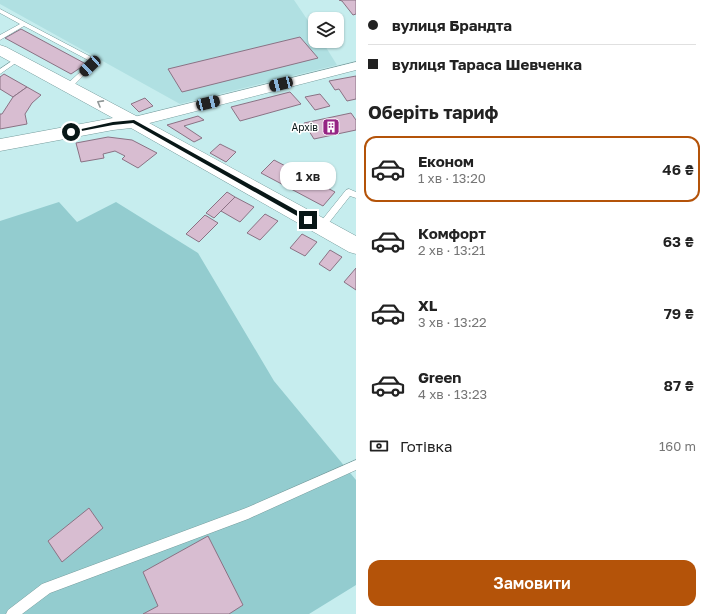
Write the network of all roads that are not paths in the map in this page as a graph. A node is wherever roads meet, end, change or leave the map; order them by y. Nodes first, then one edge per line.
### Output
1 (0, 11) edge
2 (24, 24) junction
3 (0, 38) edge
4 (0, 50) edge
5 (18, 59) junction
6 (356, 66) edge
7 (0, 72) edge
8 (69, 86) junction
9 (134, 122) junction
10 (0, 145) edge
11 (354, 192) edge
12 (321, 227) junction
13 (356, 246) edge
14 (356, 465) edge
15 (12, 614) edge

1 - 2 lane
2 - 3 lane
2 - 8 lane
4 - 5 main road
5 - 7 lane
5 - 8 main road
6 - 9 street
9 -> 8 main road
9 - 10 main road
9 - 12 main road
11 - 12 lane
12 - 13 main road
14 - 15 lane

